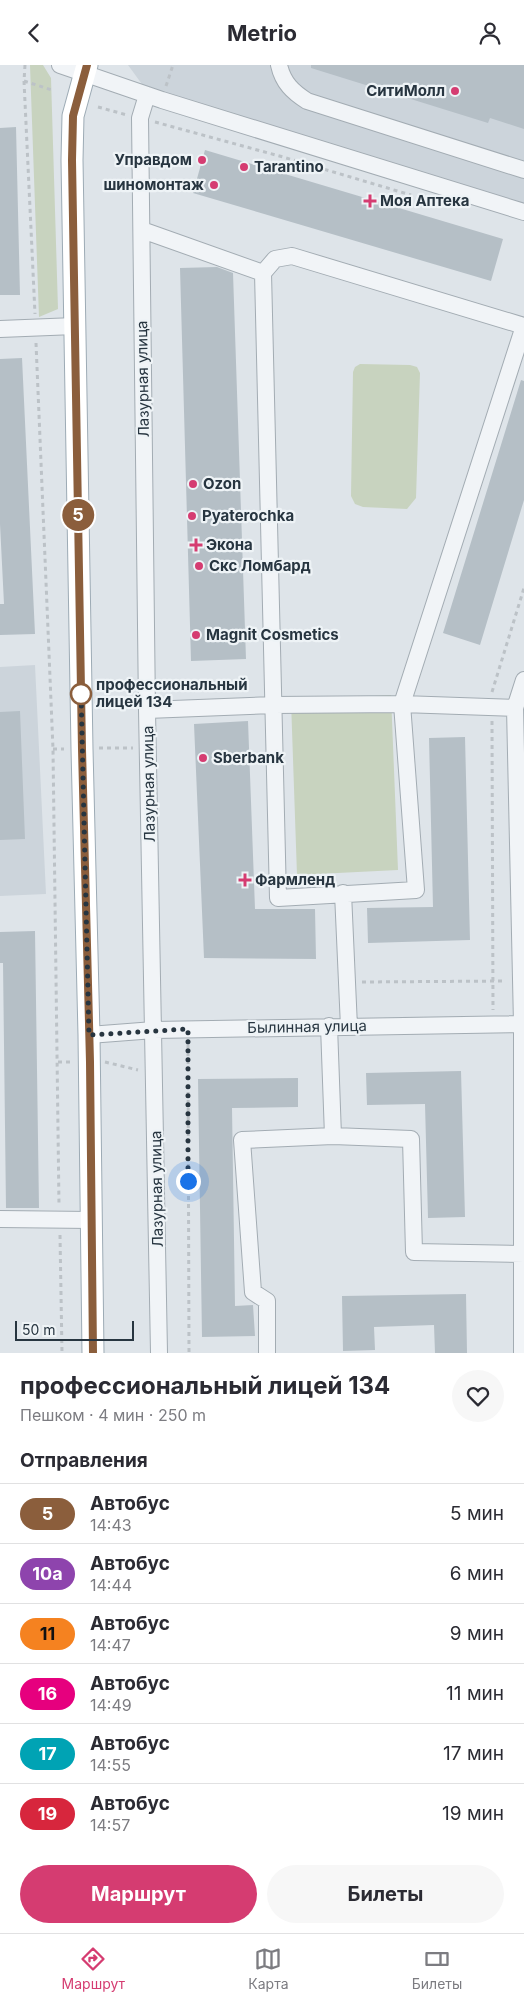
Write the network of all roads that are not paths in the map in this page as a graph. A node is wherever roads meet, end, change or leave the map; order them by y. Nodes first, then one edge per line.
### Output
1 (60, 65) edge
2 (279, 65) edge
3 (85, 69) edge
4 (155, 98) junction
5 (524, 170) edge
6 (524, 211) edge
7 (142, 231) junction
8 (264, 273) junction
9 (75, 326) junction
10 (524, 326) edge
11 (0, 329) edge
12 (524, 680) edge
13 (402, 704) junction
14 (273, 705) junction
15 (515, 708) junction
16 (147, 710) junction
17 (520, 727) edge
18 (343, 893) junction
19 (522, 911) edge
20 (523, 1024) edge
21 (329, 1026) junction
22 (349, 1027) junction
23 (154, 1030) junction
24 (89, 1035) junction
25 (333, 1136) junction
26 (0, 1219) edge
27 (91, 1220) junction
28 (523, 1254) edge
29 (93, 1353) edge
30 (159, 1353) edge
31 (267, 1353) edge
32 (522, 1353) edge

1 - 3 street
2 - 5 street
3 - 4 street
3 - 9 main road
4 - 6 street
4 - 7 street, Лазурная улица
7 - 8 street
7 - 16 street, Лазурная улица
8 - 10 street
8 - 14 street
9 - 11 street
9 - 24 main road
10 - 13 street
12 - 15 street
13 - 14 street
13 - 15 street
13 - 18 street
14 - 16 street
14 - 18 street
15 - 17 street
16 - 23 street, Лазурная улица
17 - 19 street
18 - 22 street
19 - 20 street
20 - 22 street, Былинная улица
20 - 28 street
21 - 22 street, Былинная улица
21 - 23 street, Былинная улица
21 - 25 street
23 - 24 street, Былинная улица
23 - 30 street, Лазурная улица
24 - 27 main road
25 - 28 street
25 - 31 street
26 - 27 street
27 - 29 main road
28 - 32 street

